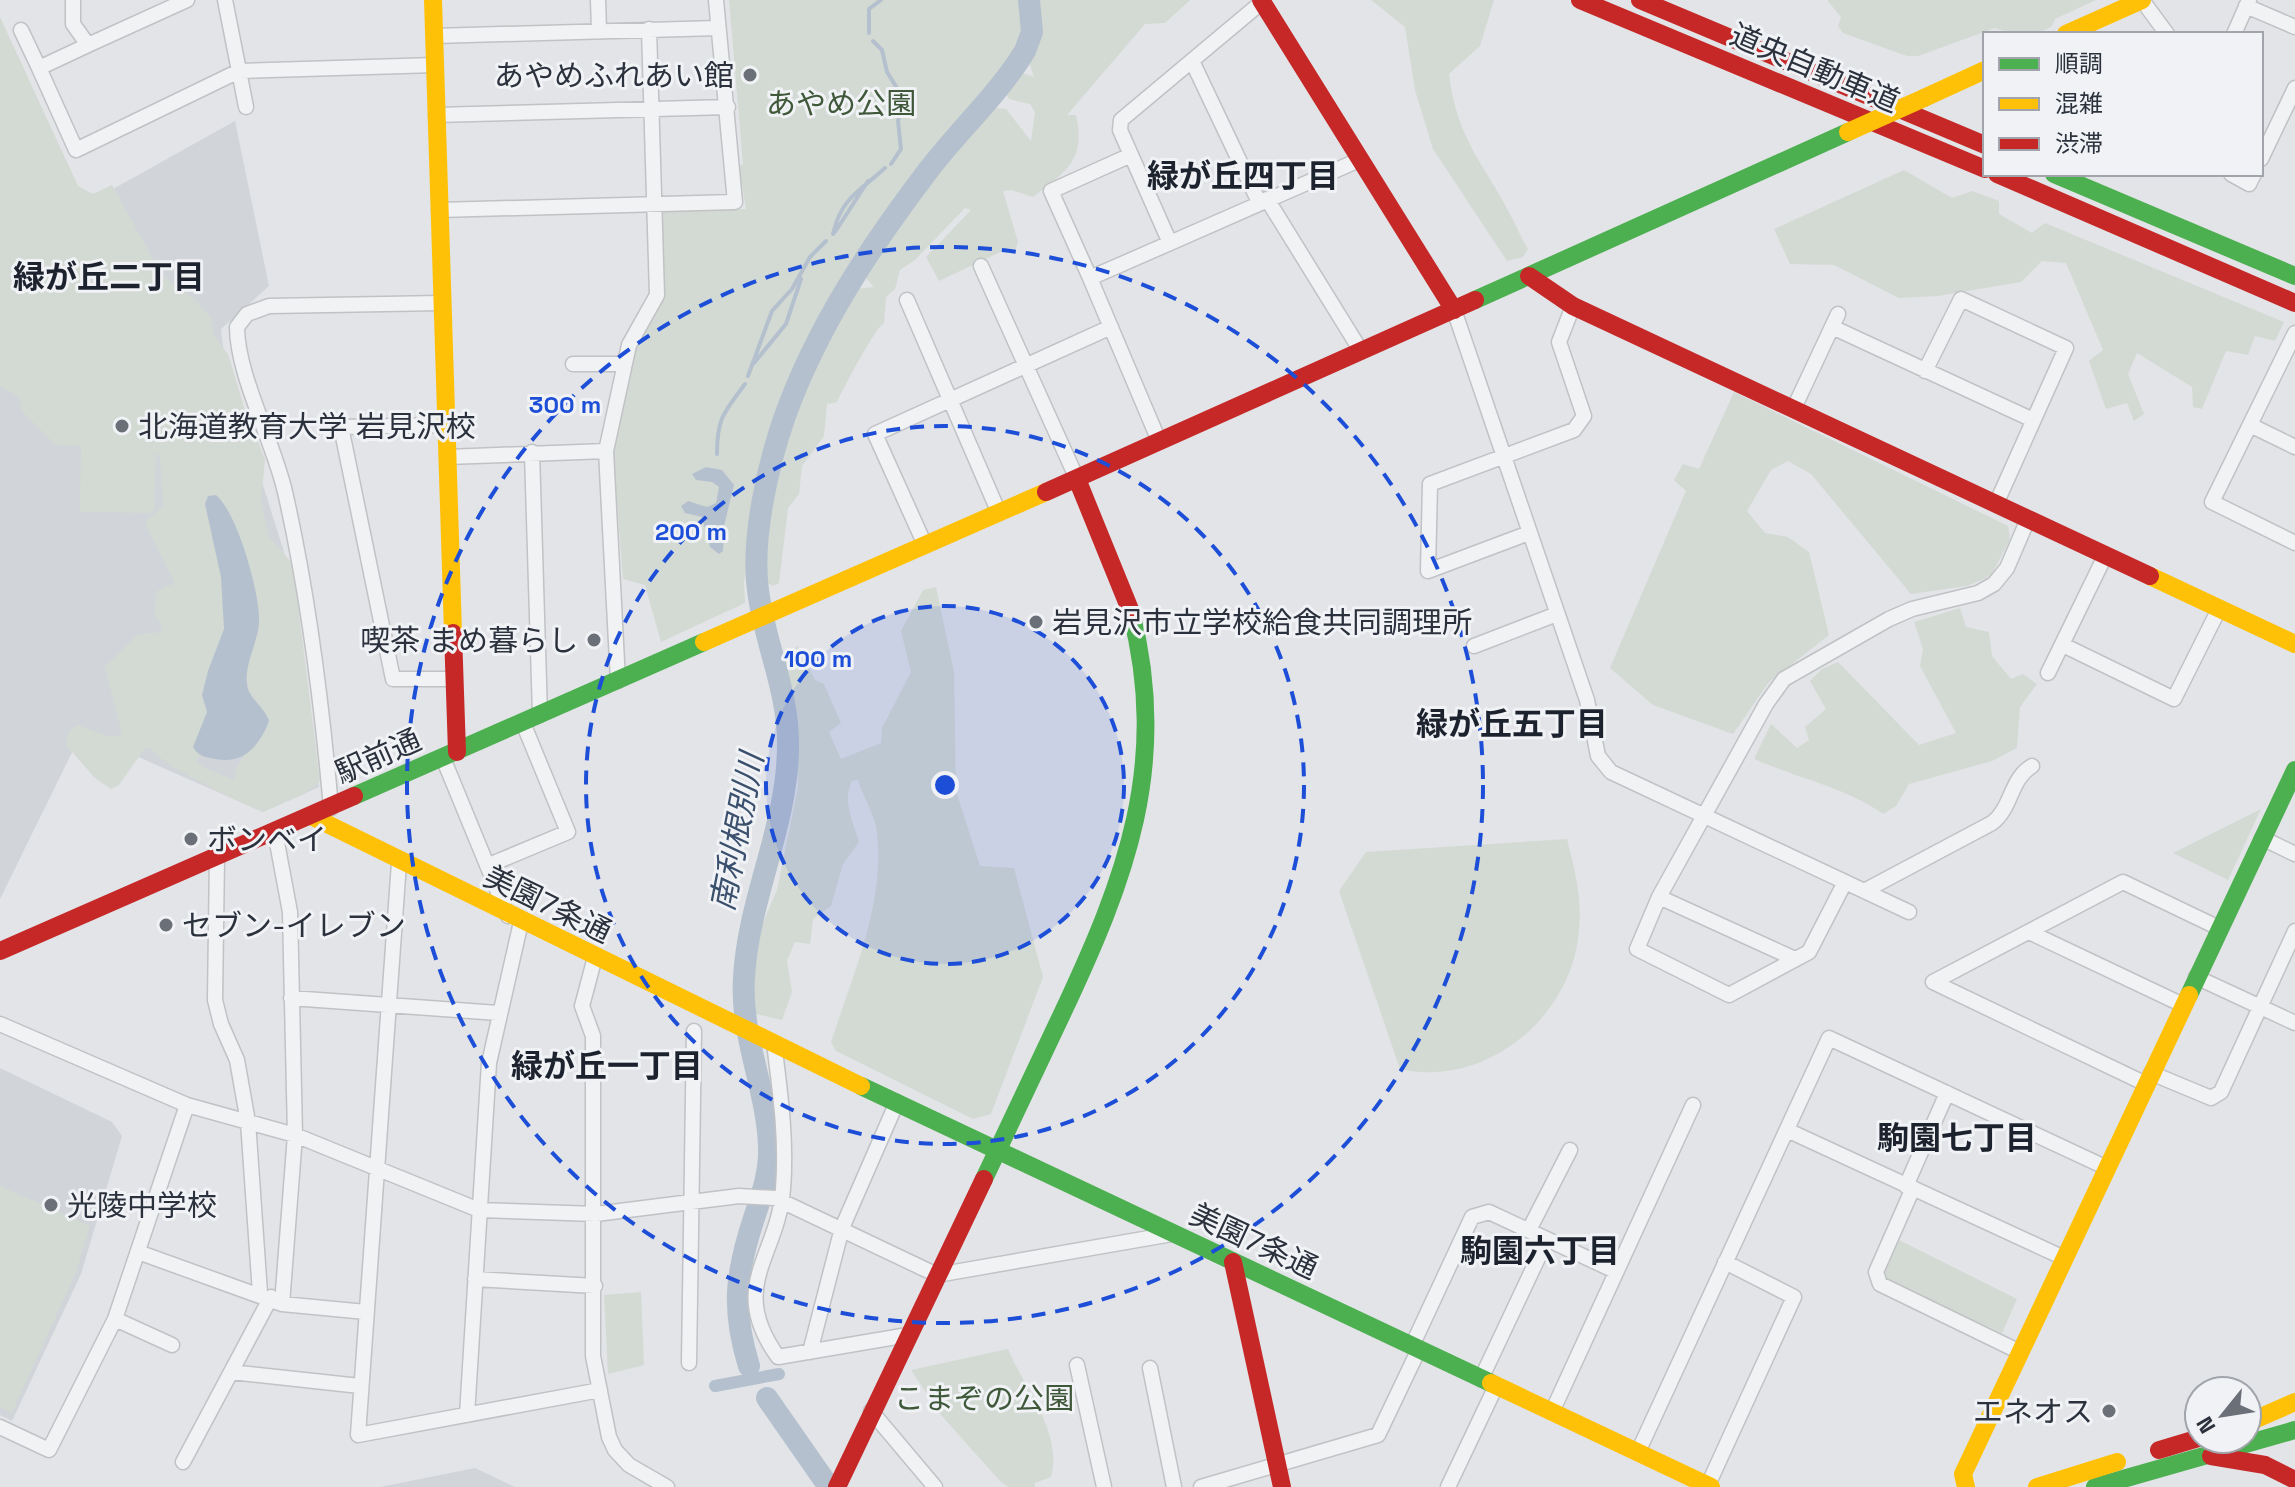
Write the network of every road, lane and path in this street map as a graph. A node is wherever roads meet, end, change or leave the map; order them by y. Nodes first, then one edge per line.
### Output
1 (73, 0) edge
2 (187, 0) edge
3 (225, 0) edge
4 (433, 0) edge
5 (598, 0) edge
6 (716, 0) edge
7 (1580, 0) edge
8 (1640, 0) edge
9 (2142, 0) edge
10 (1262, 1) edge
11 (2248, 3) edge
12 (2295, 27) edge
13 (718, 28) junction
14 (649, 29) junction
15 (21, 30) dead end
16 (599, 30) junction
17 (2070, 32) edge
18 (2166, 32) edge
19 (2235, 32) edge
20 (434, 36) junction
21 (88, 45) junction
22 (1192, 61) junction
23 (435, 65) junction
24 (39, 68) junction
25 (239, 71) junction
26 (1983, 71) edge
27 (2295, 88) edge
28 (246, 107) dead end
29 (728, 107) junction
30 (651, 108) junction
31 (436, 115) junction
32 (1983, 144) edge
33 (1131, 155) junction
34 (2263, 155) edge
35 (1359, 160) junction
36 (1983, 168) edge
37 (2002, 176) edge
38 (2059, 176) edge
39 (2235, 176) edge
40 (2253, 176) edge
41 (1263, 201) junction
42 (654, 206) junction
43 (439, 210) junction
44 (1170, 243) junction
45 (981, 266) dead end
46 (1529, 276) junction
47 (2295, 276) edge
48 (1090, 278) junction
49 (907, 300) dead end
50 (442, 303) junction
51 (2295, 305) edge
52 (1573, 306) junction
53 (1454, 310) junction
54 (1111, 327) junction
55 (2295, 333) edge
56 (1361, 351) junction
57 (2291, 351) edge
58 (573, 364) dead end
59 (625, 364) junction
60 (1024, 367) junction
61 (1925, 371) junction
62 (948, 400) junction
63 (1794, 408) junction
64 (2033, 420) junction
65 (445, 425) junction
66 (2250, 425) junction
67 (1159, 441) junction
68 (2295, 447) edge
69 (606, 451) junction
70 (532, 452) junction
71 (447, 457) junction
72 (1502, 457) junction
73 (1077, 479) junction
74 (1996, 504) junction
75 (999, 513) junction
76 (2028, 519) junction
77 (1529, 533) junction
78 (2295, 543) edge
79 (925, 545) junction
80 (2105, 556) junction
81 (2219, 609) junction
82 (1557, 614) junction
83 (2295, 644) edge
84 (2063, 645) junction
85 (1474, 646) dead end
86 (2048, 673) dead end
87 (452, 679) junction
88 (618, 681) junction
89 (532, 719) junction
90 (450, 755) junction
91 (2032, 766) dead end
92 (2295, 770) edge
93 (331, 808) junction
94 (311, 816) junction
95 (1703, 817) junction
96 (275, 832) junction
97 (2262, 838) junction
98 (2295, 854) edge
99 (217, 856) junction
100 (399, 863) junction
101 (489, 865) junction
102 (1844, 884) junction
103 (1866, 890) junction
104 (1659, 897) junction
105 (1909, 912) dead end
106 (515, 919) junction
107 (2219, 928) junction
108 (2295, 931) edge
109 (2029, 932) junction
110 (0, 951) edge
111 (595, 957) junction
112 (1795, 959) junction
113 (2196, 977) junction
114 (291, 998) junction
115 (390, 1004) junction
116 (2183, 1005) junction
117 (2260, 1006) junction
118 (498, 1013) junction
119 (2295, 1023) edge
120 (0, 1024) edge
121 (694, 1031) dead end
122 (769, 1040) junction
123 (2148, 1078) junction
124 (1947, 1093) junction
125 (897, 1102) junction
126 (187, 1105) junction
127 (1693, 1105) dead end
128 (248, 1122) junction
129 (1787, 1130) junction
130 (295, 1135) junction
131 (997, 1149) junction
132 (1570, 1150) dead end
133 (2107, 1168) junction
134 (377, 1169) junction
135 (1910, 1187) junction
136 (779, 1199) junction
137 (691, 1201) junction
138 (479, 1210) junction
139 (596, 1214) junction
140 (842, 1228) junction
141 (1529, 1230) junction
142 (1172, 1234) junction
143 (1547, 1239) junction
144 (138, 1252) junction
145 (2064, 1258) junction
146 (1233, 1262) junction
147 (1725, 1262) junction
148 (1615, 1271) junction
149 (937, 1275) junction
150 (475, 1279) junction
151 (595, 1286) junction
152 (271, 1298) junction
153 (366, 1312) junction
154 (115, 1319) junction
155 (908, 1335) junction
156 (172, 1345) dead end
157 (1416, 1348) junction
158 (810, 1352) junction
159 (2020, 1352) junction
160 (689, 1363) dead end
161 (1077, 1365) dead end
162 (1150, 1368) dead end
163 (231, 1372) junction
164 (1488, 1382) junction
165 (360, 1386) junction
166 (600, 1390) junction
167 (2295, 1402) edge
168 (871, 1411) junction
169 (2295, 1411) edge
170 (1552, 1412) junction
171 (467, 1415) junction
172 (2263, 1417) edge
173 (2263, 1420) edge
174 (0, 1427) edge
175 (2295, 1430) edge
176 (2263, 1436) edge
177 (1638, 1452) junction
178 (2183, 1454) edge
179 (2231, 1455) edge
180 (183, 1462) dead end
181 (1277, 1464) junction
182 (2127, 1475) edge
183 (2295, 1480) edge
184 (839, 1481) edge
185 (1710, 1486) edge
186 (667, 1487) edge
187 (935, 1487) edge
188 (1104, 1487) edge
189 (1174, 1487) edge
190 (1201, 1487) edge
191 (1282, 1487) edge
192 (1448, 1487) edge
193 (1966, 1487) edge
194 (2037, 1487) edge
195 (2095, 1487) edge

1 - 21 street
2 - 21 street
3 - 25 street
4 - 20 main road
5 - 16 street
6 - 13 street
7 - 36 main road, 道央自動車道
8 - 32 main road, 道央自動車道
9 - 17 main road
9 - 18 street
10 - 22 street
10 - 35 main road
11 - 12 street
11 - 19 street
13 - 14 street
13 - 29 street
14 - 16 street
14 - 30 street
15 - 24 street
16 - 20 street
20 - 23 main road
21 - 24 street
22 - 33 street
22 - 41 street
23 - 25 street
23 - 31 main road
24 - 25 street
25 - 28 street
26 - 46 main road, 駅前通, bridge
27 - 34 street
29 - 30 street
29 - 42 street
30 - 31 street
30 - 42 street
31 - 43 main road
33 - 44 street
33 - 48 street
35 - 41 street
35 - 53 main road
37 - 51 main road
38 - 47 main road
39 - 40 street
41 - 44 street
41 - 56 street
42 - 43 street
42 - 59 street
43 - 50 main road
44 - 48 street
45 - 60 street
46 - 52 main road
46 - 53 main road, 駅前通
48 - 54 street
49 - 62 street
50 - 65 main road
50 - 93 street
52 - 63 main road
52 - 72 street
53 - 56 main road, 駅前通
53 - 72 street
54 - 60 street
54 - 67 street
55 - 57 street
56 - 67 main road, 駅前通
57 - 66 street
58 - 59 street
59 - 69 street
60 - 62 street
60 - 73 street
61 - 63 street
61 - 64 street
61 - 64 street
62 - 75 street
62 - 79 street
63 - 74 main road
64 - 74 street
65 - 71 main road
65 - 87 street
66 - 68 street
66 - 78 street
67 - 73 main road, 駅前通
69 - 70 street
69 - 88 street
70 - 71 street
70 - 89 street
71 - 87 main road
72 - 77 street
72 - 77 street
73 - 75 main road, 駅前通
73 - 131 main road
74 - 76 main road
75 - 79 main road, 駅前通
76 - 80 main road
76 - 95 street
77 - 82 street
79 - 88 main road, 駅前通
80 - 81 main road
80 - 84 street
81 - 83 main road
81 - 84 street
82 - 85 street
82 - 95 street
84 - 86 street
87 - 90 main road
88 - 89 main road, 駅前通
89 - 90 main road, 駅前通
89 - 101 street
90 - 93 main road, 駅前通
90 - 101 street
91 - 103 street
92 - 97 main road
93 - 94 main road, 駅前通
94 - 96 main road, 駅前通
94 - 100 main road, 美園7条通
95 - 102 street
95 - 104 street
96 - 99 main road, 駅前通
96 - 114 street
97 - 98 street
97 - 107 main road
99 - 110 main road, 駅前通
99 - 128 street
100 - 106 main road, 美園7条通
100 - 115 street
101 - 106 street
102 - 103 street
102 - 112 street
103 - 105 street
104 - 112 street
104 - 112 street
106 - 111 main road, 美園7条通
106 - 118 street
107 - 109 street
107 - 113 main road
108 - 117 street
109 - 116 street
109 - 123 street
111 - 122 main road, 美園7条通
111 - 139 street
113 - 116 main road
113 - 117 street
114 - 115 street
114 - 130 street
115 - 118 street
115 - 134 street
116 - 123 main road
117 - 119 street
117 - 123 street
118 - 138 street
120 - 126 street
121 - 137 street
122 - 125 main road, 美園7条通
122 - 136 street
123 - 133 main road
124 - 129 street
124 - 133 street
124 - 135 street
125 - 131 main road, 美園7条通
125 - 140 street
126 - 128 street
126 - 144 street
127 - 148 street
128 - 130 street
128 - 152 street
129 - 135 street
129 - 147 street
130 - 134 street
130 - 152 street
131 - 142 main road, 美園7条通
131 - 149 main road
132 - 141 street
133 - 145 main road
134 - 138 street
134 - 153 street
135 - 145 street
135 - 159 street
136 - 137 street
136 - 140 street
136 - 158 street
137 - 139 street
137 - 160 street
138 - 139 street
138 - 150 street
139 - 151 street
140 - 149 street
140 - 158 street
141 - 143 street
141 - 157 street
142 - 146 main road, 美園7条通
142 - 149 street
143 - 148 street
143 - 164 street
144 - 152 street
144 - 154 street
145 - 159 main road
146 - 157 main road, 美園7条通
146 - 181 main road
147 - 177 street
147 - 185 street
148 - 170 street
149 - 155 main road
150 - 151 street
150 - 171 street
151 - 166 street
152 - 153 street
152 - 163 street
153 - 165 street
154 - 156 street
154 - 174 street
155 - 158 street
155 - 168 main road
157 - 164 main road, 美園7条通
157 - 181 street
159 - 193 main road
161 - 188 street
162 - 189 street
163 - 165 street
163 - 180 street
164 - 170 main road, 美園7条通
164 - 192 street
165 - 171 street
166 - 171 street
166 - 186 street
167 - 172 main road
168 - 184 main road
168 - 187 street
169 - 173 main road
170 - 177 main road, 美園7条通
175 - 176 main road
177 - 185 main road, 美園7条通
178 - 182 main road
179 - 183 main road
181 - 190 street
181 - 191 main road
182 - 194 main road
182 - 195 main road

